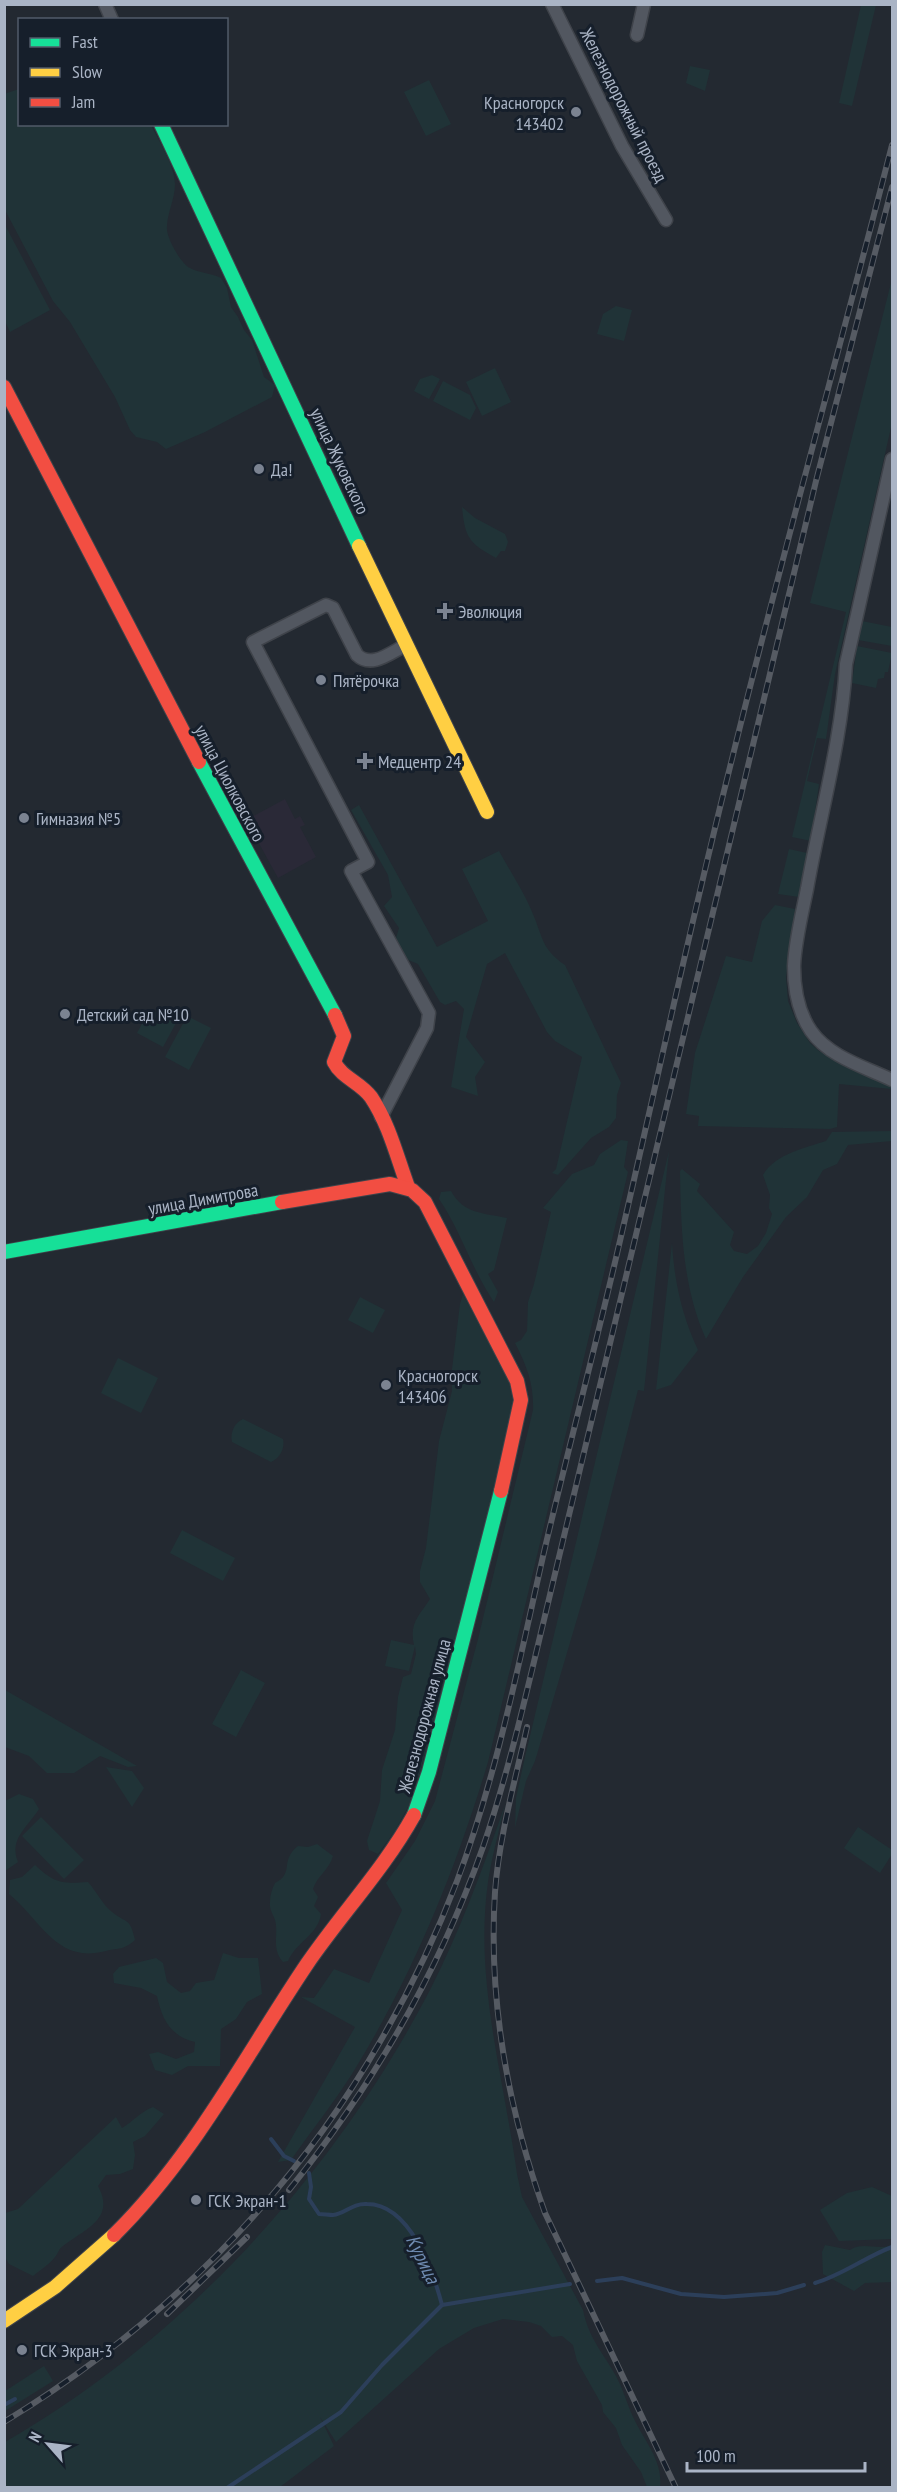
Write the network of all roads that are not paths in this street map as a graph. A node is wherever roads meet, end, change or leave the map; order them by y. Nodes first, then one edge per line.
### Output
1 (105, 4) edge
2 (552, 4) edge
3 (644, 4) edge
4 (111, 18) edge
5 (637, 35) dead end
6 (162, 126) edge
7 (666, 220) dead end
8 (4, 387) edge
9 (892, 459) edge
10 (406, 645) junction
11 (488, 812) dead end
12 (892, 1080) edge
13 (381, 1117) junction
14 (394, 1149) junction
15 (367, 1187) junction
16 (408, 1187) junction
17 (4, 1252) edge
18 (4, 2321) edge

1 - 4 street
2 - 7 street, Железнодорожный проезд
3 - 5 street
6 - 10 street, улица Жуковского
8 - 13 street, улица Циолковского
9 - 12 street
10 - 11 street, улица Жуковского
10 - 13 street
13 - 14 street, улица Циолковского
14 - 15 street
14 - 16 street, улица Циолковского
15 - 16 street, улица Димитрова
15 - 17 street, улица Димитрова
16 - 18 street, Железнодорожная улица

